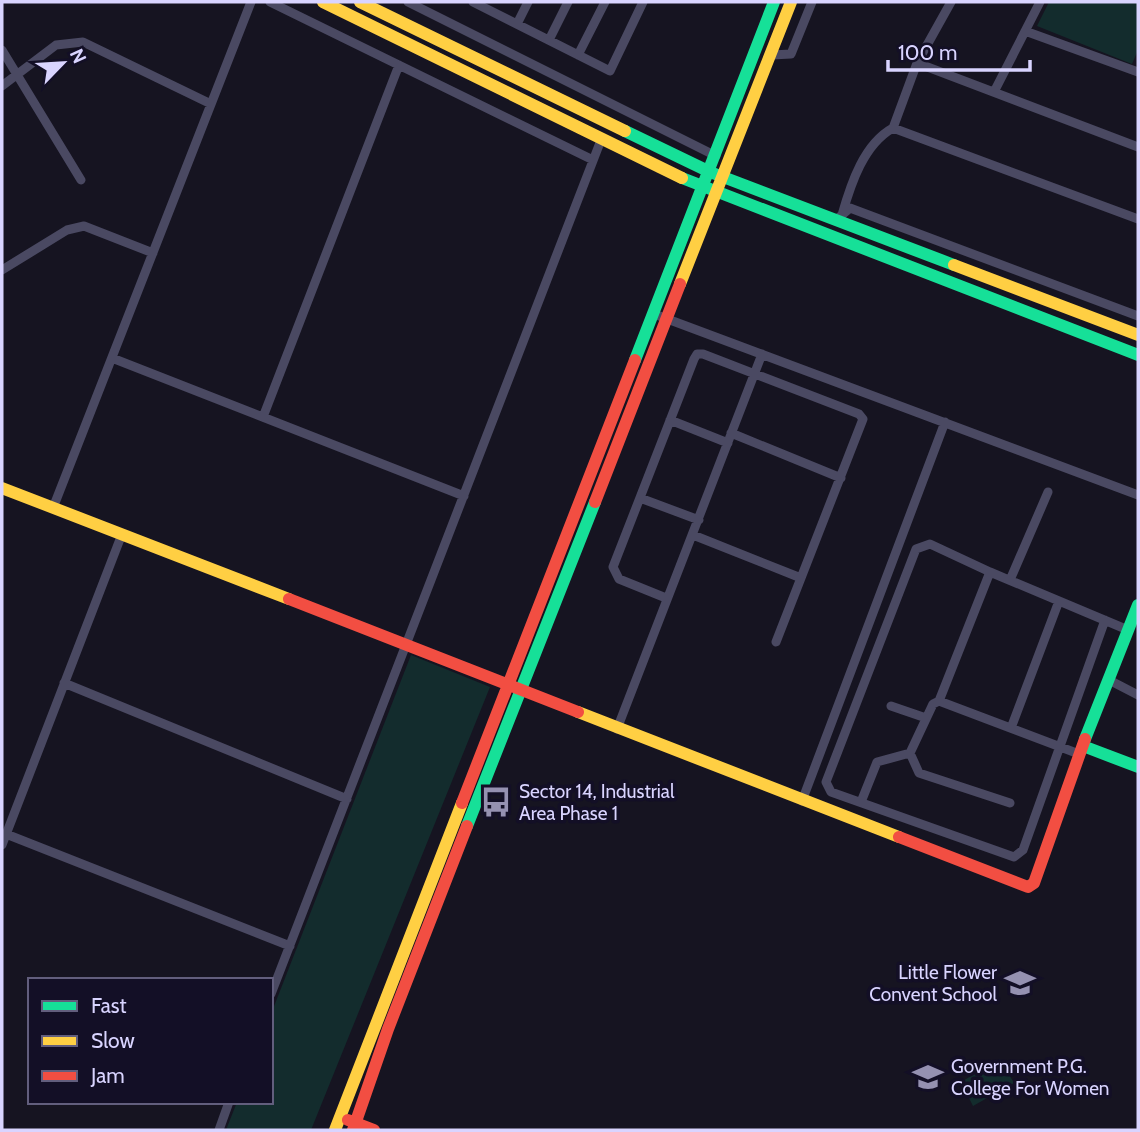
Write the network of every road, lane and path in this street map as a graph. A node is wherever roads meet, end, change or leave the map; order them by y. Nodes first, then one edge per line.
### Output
1 (251, 2) edge
2 (270, 2) edge
3 (323, 2) edge
4 (360, 2) edge
5 (408, 2) edge
6 (473, 2) edge
7 (528, 2) edge
8 (568, 2) edge
9 (605, 2) edge
10 (643, 2) edge
11 (774, 2) edge
12 (791, 2) edge
13 (812, 2) edge
14 (951, 2) edge
15 (1040, 2) edge
16 (490, 5) edge
17 (517, 24) junction
18 (1025, 32) junction
19 (549, 40) junction
20 (2, 50) edge
21 (578, 55) junction
22 (772, 55) junction
23 (917, 63) junction
24 (399, 65) junction
25 (1138, 72) edge
26 (18, 76) junction
27 (2, 86) edge
28 (995, 90) junction
29 (211, 104) junction
30 (893, 128) junction
31 (601, 140) junction
32 (1138, 147) edge
33 (716, 156) junction
34 (593, 160) junction
35 (715, 174) junction
36 (81, 180) dead end
37 (708, 191) junction
38 (839, 218) junction
39 (1138, 219) edge
40 (153, 253) junction
41 (2, 271) edge
42 (660, 316) junction
43 (1138, 316) edge
44 (1138, 335) edge
45 (762, 354) junction
46 (1138, 355) edge
47 (112, 358) junction
48 (754, 374) junction
49 (263, 417) junction
50 (670, 420) junction
51 (945, 422) junction
52 (730, 438) junction
53 (841, 478) junction
54 (2, 488) edge
55 (1048, 492) dead end
56 (1138, 495) edge
57 (464, 496) junction
58 (640, 498) junction
59 (53, 508) junction
60 (699, 520) junction
61 (122, 534) junction
62 (693, 535) junction
63 (990, 572) junction
64 (801, 578) junction
65 (1010, 580) junction
66 (666, 598) junction
67 (1059, 601) junction
68 (1138, 605) edge
69 (1105, 620) junction
70 (1128, 631) junction
71 (776, 642) dead end
72 (406, 647) junction
73 (1109, 680) junction
74 (64, 683) junction
75 (514, 690) junction
76 (1138, 695) edge
77 (939, 701) junction
78 (891, 706) dead end
79 (926, 718) junction
80 (1011, 728) junction
81 (617, 729) junction
82 (1058, 746) junction
83 (1081, 750) junction
84 (910, 753) junction
85 (1138, 768) edge
86 (347, 800) junction
87 (802, 801) junction
88 (861, 802) junction
89 (1010, 803) dead end
90 (6, 834) junction
91 (2, 845) edge
92 (290, 946) junction
93 (273, 989) edge
94 (228, 1104) edge
95 (336, 1127) edge
96 (354, 1127) edge
97 (219, 1130) edge
98 (374, 1130) edge

1 - 29 street
2 - 24 street
3 - 31 street
4 - 35 street
5 - 33 street
6 - 16 street
7 - 17 street
8 - 19 street
9 - 21 street
10 - 21 street
11 - 33 street
12 - 22 street
13 - 22 street
14 - 23 street
15 - 18 street
16 - 17 street
17 - 19 street
18 - 25 street
18 - 28 street
19 - 21 street
20 - 26 street
22 - 35 street
23 - 28 street
23 - 30 street
24 - 34 street
24 - 49 street
26 - 27 street
26 - 29 street
26 - 36 street
28 - 32 street
29 - 40 street
30 - 38 street
30 - 39 street
31 - 34 street
31 - 37 street
33 - 35 street
34 - 57 street
35 - 37 street
35 - 38 street
37 - 42 street
37 - 46 street
38 - 43 street
38 - 44 street
40 - 41 street
40 - 47 street
42 - 45 street
42 - 75 street
45 - 48 street
45 - 51 street
47 - 49 street
47 - 59 street
48 - 50 street
48 - 52 street
48 - 53 street
49 - 57 street
50 - 52 street
50 - 58 street
51 - 56 street
51 - 87 street
52 - 53 street
52 - 60 street
53 - 64 street
54 - 59 street
55 - 65 street
57 - 72 street
58 - 60 street
58 - 66 street
59 - 61 street
60 - 62 street
61 - 72 street
61 - 74 street
62 - 64 street
62 - 66 street
63 - 65 street
63 - 77 street
63 - 88 street
64 - 71 street
65 - 67 street
66 - 81 street
67 - 69 street
67 - 80 street
68 - 70 street
69 - 70 street
69 - 82 street
70 - 73 street
72 - 75 street
72 - 86 street
73 - 76 street
73 - 83 street
74 - 86 street
74 - 90 street
75 - 81 street
75 - 95 street
75 - 96 street
77 - 79 street
77 - 80 street
78 - 79 street
79 - 84 street
80 - 82 street
81 - 87 street
82 - 83 street
82 - 88 street
83 - 85 street
83 - 87 street
84 - 88 street
84 - 89 street
86 - 92 street
90 - 91 street
90 - 92 street
92 - 93 street
94 - 97 street
95 - 96 street
96 - 98 street

